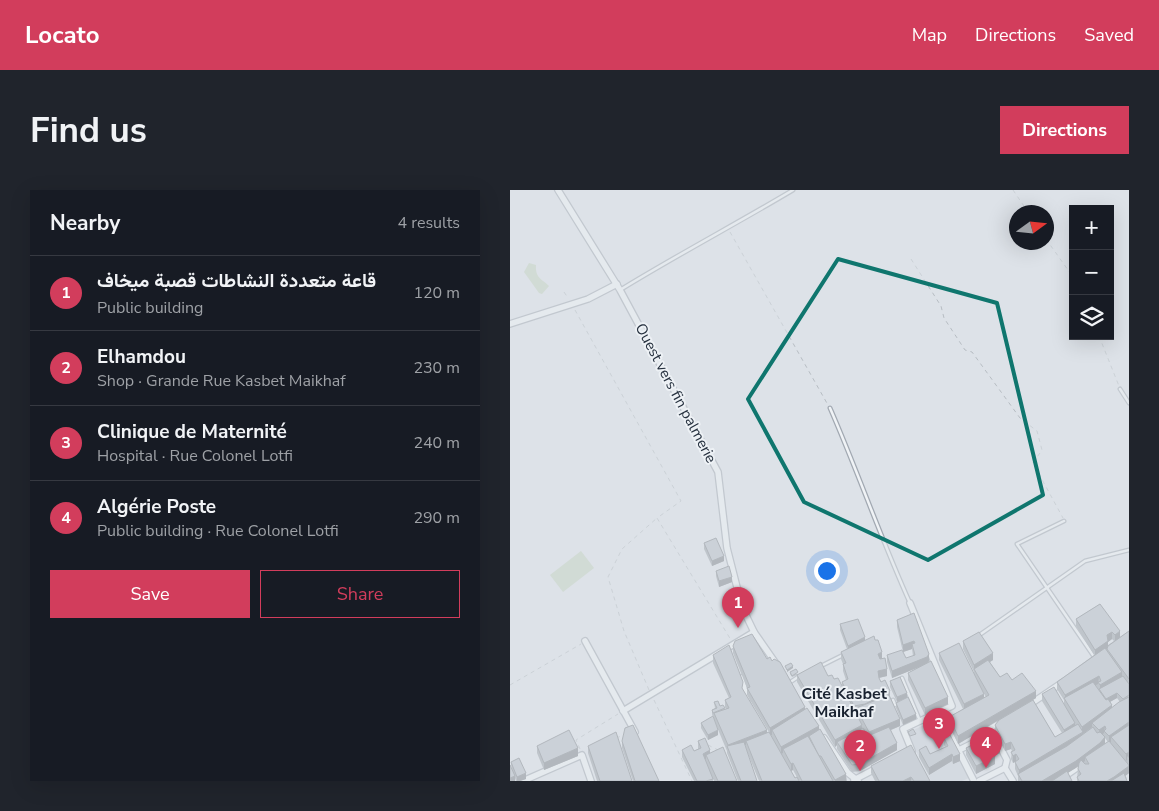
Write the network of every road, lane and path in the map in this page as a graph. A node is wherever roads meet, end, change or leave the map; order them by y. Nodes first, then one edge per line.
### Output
1 (558, 190) edge
2 (793, 190) edge
3 (1013, 190) edge
4 (1023, 205) edge
5 (728, 229) junction
6 (1054, 250) edge
7 (911, 259) dead end
8 (1069, 271) edge
9 (619, 287) junction
10 (564, 292) dead end
11 (571, 305) junction
12 (510, 324) edge
13 (1101, 340) edge
14 (1120, 389) joint
15 (1129, 403) edge
16 (830, 408) joint
17 (657, 518) junction
18 (1064, 520) joint
19 (1129, 550) edge
20 (1048, 587) junction
21 (910, 602) joint
22 (754, 632) junction
23 (974, 638) edge
24 (585, 641) joint
25 (732, 648) junction
26 (846, 654) edge
27 (1098, 658) joint
28 (1088, 665) edge
29 (779, 668) edge
30 (815, 668) edge
31 (737, 669) edge
32 (804, 674) edge
33 (784, 676) edge
34 (902, 678) edge
35 (1067, 680) edge
36 (789, 683) junction
37 (510, 685) edge
38 (794, 690) edge
39 (652, 694) junction
40 (911, 698) junction
41 (893, 700) edge
42 (753, 708) edge
43 (623, 710) junction
44 (1021, 710) edge
45 (939, 712) junction
46 (1006, 719) edge
47 (920, 721) junction
48 (634, 731) junction
49 (993, 733) junction
50 (822, 735) edge
51 (638, 739) edge
52 (609, 742) edge
53 (706, 744) edge
54 (719, 750) edge
55 (913, 750) junction
56 (959, 750) junction
57 (582, 754) junction
58 (905, 754) edge
59 (1094, 756) edge
60 (917, 758) edge
61 (881, 767) edge
62 (1005, 768) junction
63 (1129, 773) edge
64 (1069, 778) edge
65 (1126, 778) junction
66 (856, 780) edge
67 (1122, 780) edge
68 (523, 781) edge
69 (591, 781) edge
70 (692, 781) edge
71 (974, 781) edge
72 (978, 781) edge
73 (1013, 781) edge
74 (1058, 781) edge
75 (1127, 781) edge

1 - 9 street, Ouest vers fin palmerie
2 - 5 lane
3 - 4 path
5 - 9 lane
5 - 16 path
6 - 8 path
7 - 18 path
9 - 11 street
9 - 22 street, Ouest vers fin palmerie
10 - 11 path
11 - 12 street
11 - 17 path
13 - 14 path
14 - 15 lane
16 - 21 lane
17 - 25 path
17 - 39 path
18 - 20 lane
19 - 20 lane
20 - 23 lane
20 - 27 lane
21 - 45 street
22 - 25 street
22 - 29 street, Ouest vers fin palmerie
24 - 37 path
24 - 43 street
25 - 39 street
26 - 30 lane
27 - 28 street
31 - 42 street
32 - 36 lane
33 - 36 street
34 - 40 lane
35 - 44 street
36 - 38 street
39 - 43 street
39 - 70 path
40 - 41 lane
40 - 47 lane
43 - 48 street
43 - 57 path
45 - 47 street
45 - 56 street
46 - 49 street
47 - 55 street
48 - 51 street
48 - 52 path
49 - 56 street
49 - 62 street
50 - 66 street
53 - 54 path
55 - 58 street
55 - 60 street
56 - 71 street
57 - 68 street
57 - 69 street
59 - 64 street
61 - 66 street
62 - 72 street
62 - 73 street
63 - 65 path
64 - 74 street
65 - 67 path
65 - 75 path

